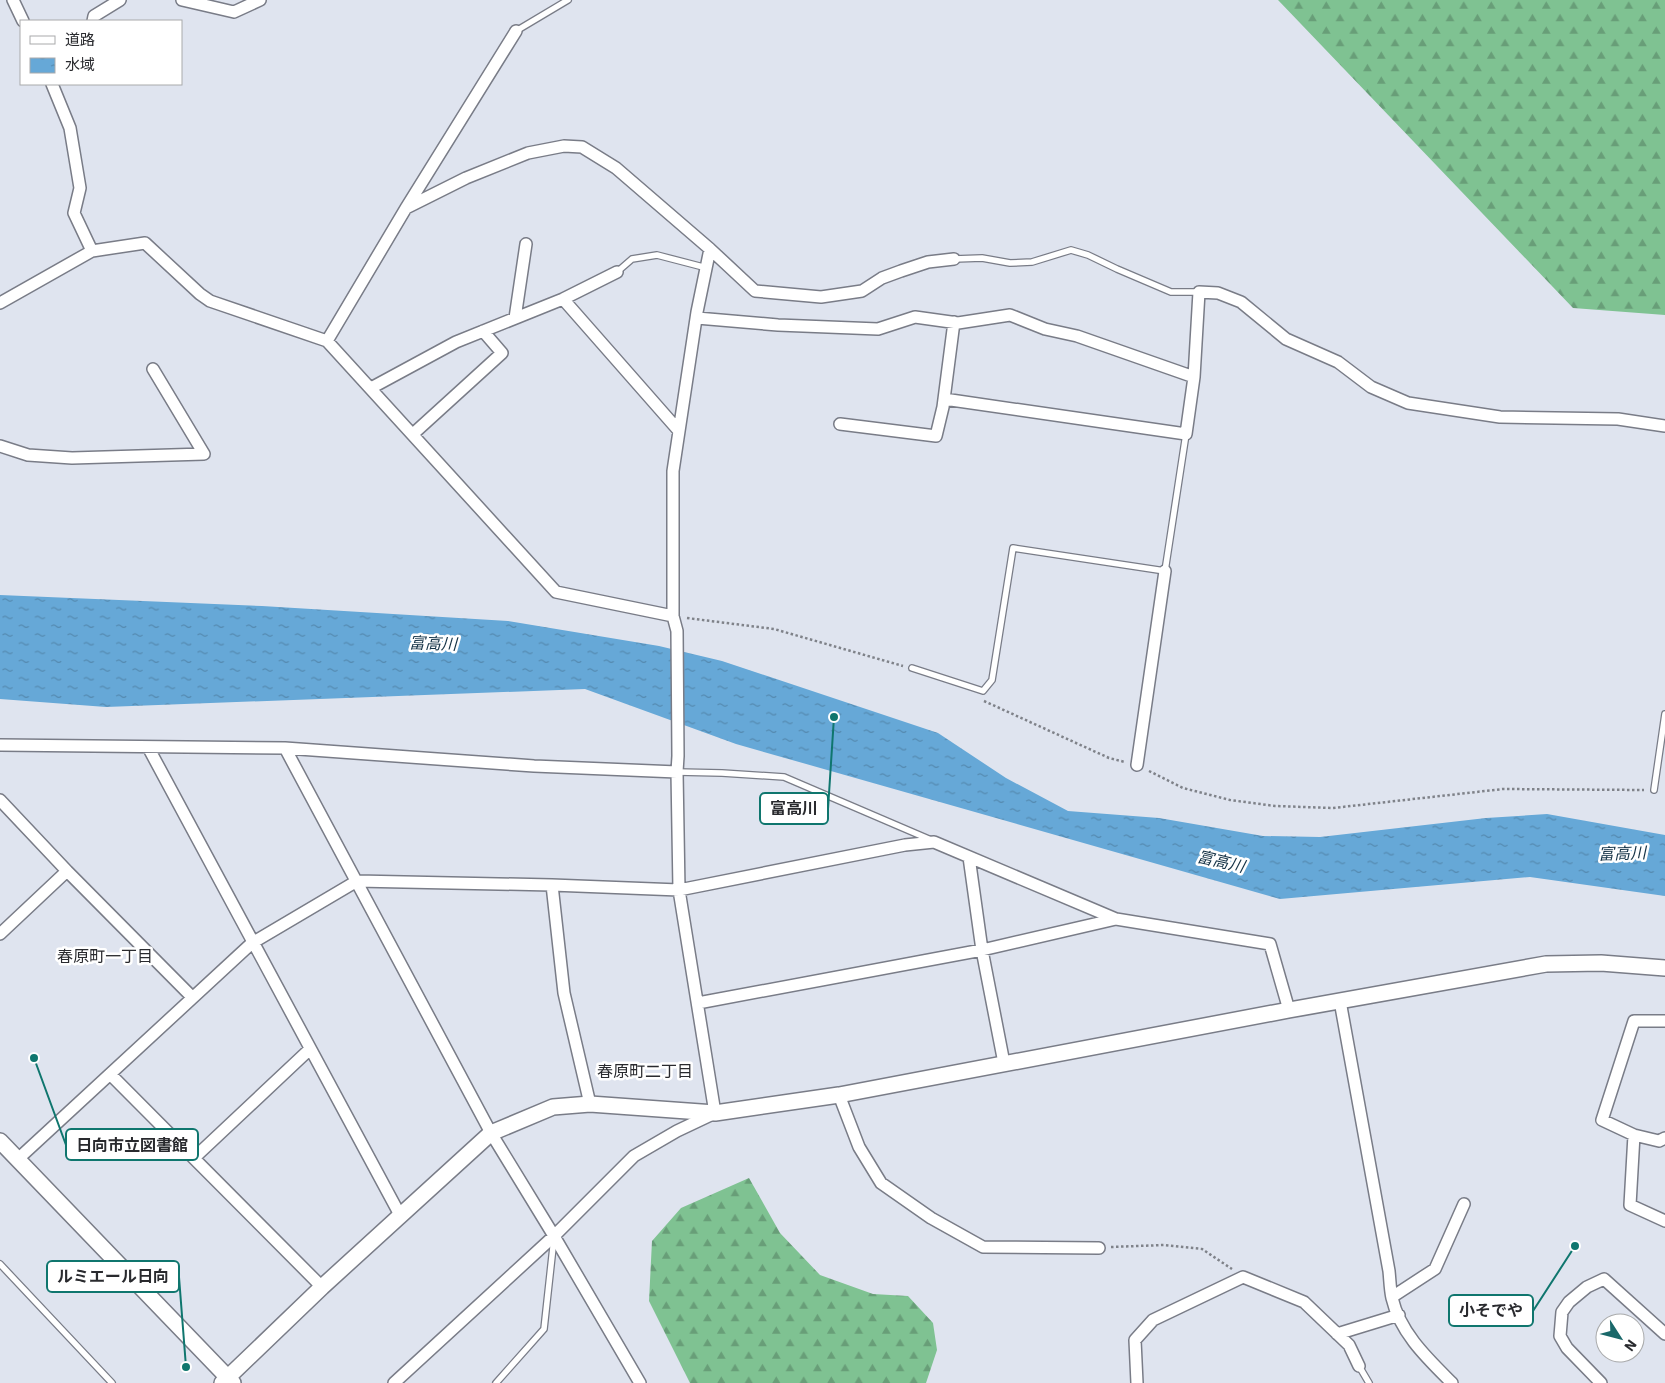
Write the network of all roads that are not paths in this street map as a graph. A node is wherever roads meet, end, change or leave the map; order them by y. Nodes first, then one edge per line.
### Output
1 (13, 0) edge
2 (120, 0) edge
3 (182, 0) edge
4 (259, 0) edge
5 (568, 0) edge
6 (23, 20) edge
7 (93, 20) edge
8 (516, 31) joint
9 (52, 85) edge
10 (406, 208) junction
11 (526, 244) dead end
12 (710, 249) junction
13 (92, 251) junction
14 (954, 259) joint
15 (707, 268) junction
16 (617, 272) joint
17 (1199, 292) junction
18 (563, 299) junction
19 (0, 303) edge
20 (516, 318) junction
21 (696, 318) junction
22 (954, 322) junction
23 (484, 331) junction
24 (327, 341) junction
25 (154, 369) dead end
26 (1194, 377) junction
27 (371, 388) junction
28 (944, 399) junction
29 (840, 424) dead end
30 (1665, 426) edge
31 (679, 431) junction
32 (413, 434) junction
33 (1186, 434) junction
34 (0, 446) edge
35 (1165, 571) junction
36 (673, 616) junction
37 (912, 668) road end
38 (1665, 714) edge
39 (0, 745) edge
40 (148, 747) junction
41 (285, 748) junction
42 (1138, 765) road end
43 (676, 772) junction
44 (1654, 790) road end
45 (0, 800) edge
46 (934, 842) junction
47 (969, 856) junction
48 (67, 871) junction
49 (357, 881) junction
50 (552, 885) junction
51 (680, 890) junction
52 (1116, 919) junction
53 (0, 934) edge
54 (252, 943) junction
55 (982, 950) junction
56 (1665, 968) edge
57 (192, 997) junction
58 (1340, 1001) junction
59 (698, 1003) junction
60 (1289, 1010) junction
61 (1665, 1021) edge
62 (310, 1049) junction
63 (1004, 1063) junction
64 (110, 1074) junction
65 (839, 1095) junction
66 (590, 1104) junction
67 (715, 1113) junction
68 (491, 1133) junction
69 (1634, 1135) junction
70 (1665, 1138) edge
71 (0, 1141) edge
72 (194, 1158) junction
73 (18, 1159) junction
74 (1464, 1204) dead end
75 (400, 1215) junction
76 (1665, 1221) edge
77 (554, 1236) junction
78 (1099, 1248) road end
79 (0, 1264) edge
80 (322, 1287) junction
81 (1392, 1297) junction
82 (1398, 1315) junction
83 (1337, 1334) junction
84 (1665, 1334) edge
85 (1360, 1366) joint
86 (228, 1381) edge
87 (399, 1381) edge
88 (112, 1383) edge
89 (496, 1383) edge
90 (640, 1383) edge
91 (1137, 1383) edge
92 (1369, 1383) edge
93 (1452, 1383) edge
94 (1601, 1383) edge

1 - 6 street
2 - 7 street
3 - 4 street
5 - 8 lane
8 - 10 street
9 - 13 street
10 - 12 street
10 - 24 street
11 - 20 street
12 - 14 street
12 - 15 street
13 - 19 street
13 - 24 street
14 - 17 lane
15 - 16 lane
15 - 21 street
16 - 18 street
17 - 26 street
17 - 30 street
18 - 20 street
18 - 31 street
20 - 23 street
21 - 22 street
21 - 31 street
22 - 26 street
22 - 28 street
23 - 27 street
23 - 32 street
24 - 27 street
25 - 34 street
26 - 33 street
27 - 32 street
28 - 29 street
28 - 33 street
31 - 36 street
32 - 36 street
33 - 35 lane
35 - 37 lane
35 - 42 street
36 - 43 street
38 - 44 lane
39 - 40 street
40 - 41 street
40 - 54 street
41 - 43 street
41 - 49 street
43 - 46 lane
43 - 51 street
45 - 48 street
46 - 47 street
46 - 51 street
47 - 52 street
47 - 55 street
48 - 53 street
48 - 57 street
49 - 50 street
49 - 54 street
49 - 68 street
50 - 51 street
50 - 66 street
51 - 59 street
52 - 55 street
52 - 60 street
54 - 57 street
54 - 62 street
55 - 59 street
55 - 63 street
56 - 58 street
57 - 64 street
58 - 60 street
58 - 81 street
59 - 67 street
60 - 63 street
61 - 69 street
62 - 72 street
62 - 75 street
63 - 65 street
64 - 72 street
64 - 73 street
65 - 67 street
65 - 78 street
66 - 67 street
66 - 68 street
67 - 77 street
68 - 75 street
68 - 77 street
69 - 70 street
69 - 76 street
71 - 73 street
72 - 80 street
73 - 86 street
74 - 81 street
75 - 80 street
77 - 87 street
77 - 89 lane
77 - 90 street
79 - 88 lane
80 - 86 street
81 - 82 street
82 - 83 street
82 - 93 street
83 - 85 street
83 - 91 street
84 - 94 street
85 - 92 lane

